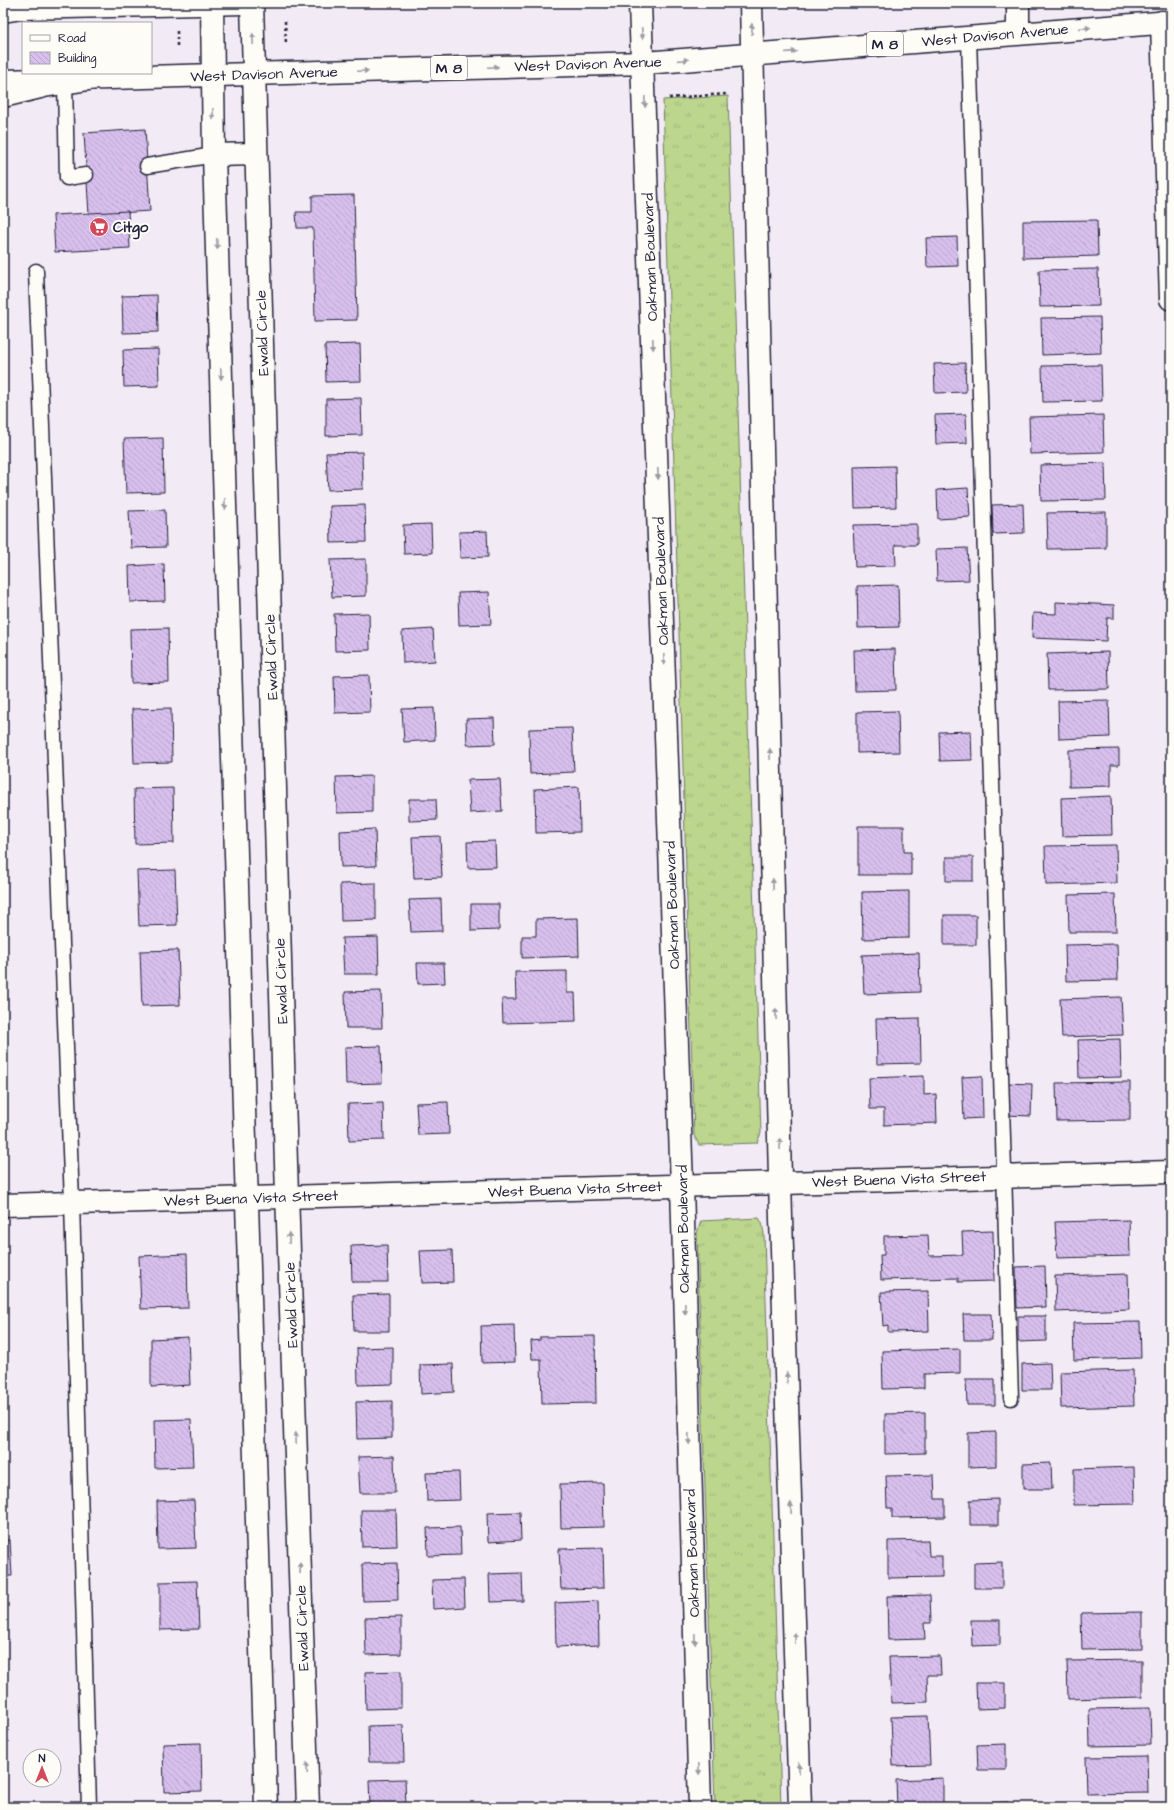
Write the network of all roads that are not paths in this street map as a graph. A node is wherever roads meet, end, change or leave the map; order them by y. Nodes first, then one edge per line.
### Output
1 (244, 3) edge
2 (252, 3) edge
3 (640, 3) edge
4 (751, 3) edge
5 (1018, 3) edge
6 (212, 4) edge
7 (19, 8) edge
8 (1167, 22) edge
9 (1018, 33) junction
10 (969, 38) junction
11 (752, 55) junction
12 (644, 63) junction
13 (254, 74) junction
14 (212, 75) junction
15 (95, 78) junction
16 (3, 81) edge
17 (65, 82) junction
18 (3, 96) edge
19 (256, 154) junction
20 (214, 155) junction
21 (147, 166) dead end
22 (86, 175) dead end
23 (36, 271) dead end
24 (1171, 299) edge
25 (1171, 1172) edge
26 (1003, 1176) junction
27 (781, 1183) junction
28 (682, 1186) junction
29 (288, 1197) junction
30 (247, 1198) junction
31 (72, 1202) junction
32 (3, 1204) edge
33 (1011, 1398) dead end
34 (89, 1807) edge
35 (266, 1807) edge
36 (308, 1807) edge
37 (700, 1807) edge
38 (800, 1807) edge

1 - 6 main road
13 -> 2 main road, Ewald Circle
3 -> 12 main road, Oakman Boulevard
11 -> 4 main road
5 - 9 main road
6 - 7 main road
6 - 14 main road
9 -> 8 main road, West Davison Avenue / M 8
8 - 24 main road
9 - 10 main road, West Davison Avenue / M 8
11 -> 10 main road, West Davison Avenue / M 8
10 - 26 lane
12 -> 11 main road, West Davison Avenue / M 8
27 -> 11 main road
13 -> 12 main road, West Davison Avenue / M 8
12 -> 28 main road, Oakman Boulevard
13 - 14 main road, West Davison Avenue / M 8
13 - 19 main road, Ewald Circle
14 - 15 main road, West Davison Avenue / M 8
14 -> 20 main road
15 - 16 main road, West Davison Avenue
15 - 17 main road, M 8
17 - 18 main road, M 8
17 - 22 lane
19 - 20 main road
19 - 29 main road, Ewald Circle
20 - 21 lane
20 -> 30 main road
23 - 31 lane
25 - 26 main road, West Buena Vista Street
26 - 27 main road, West Buena Vista Street
26 - 33 lane
27 - 28 main road, West Buena Vista Street
38 -> 27 main road
28 - 29 main road, West Buena Vista Street
28 -> 37 main road, Oakman Boulevard
29 - 30 main road, West Buena Vista Street
36 -> 29 main road, Ewald Circle
30 - 31 main road, West Buena Vista Street
30 - 35 main road
31 - 32 main road, West Buena Vista Street
31 - 34 lane

